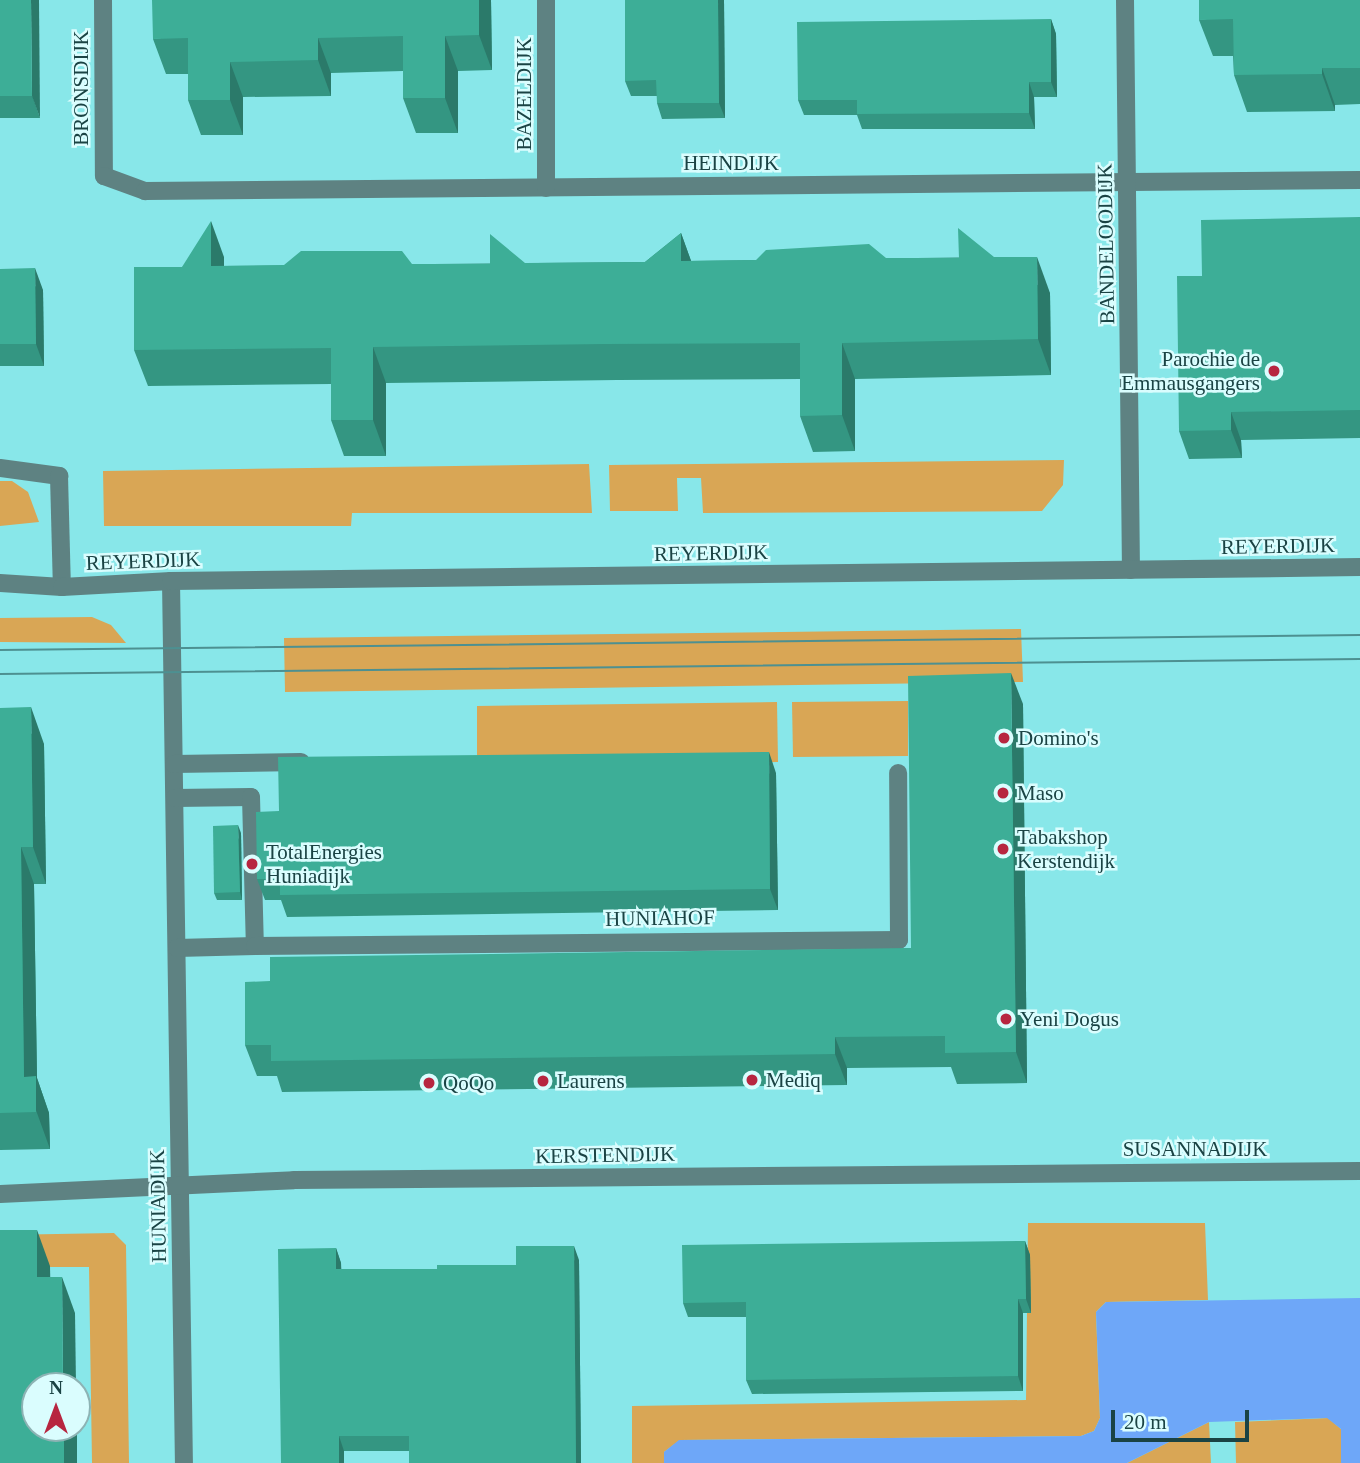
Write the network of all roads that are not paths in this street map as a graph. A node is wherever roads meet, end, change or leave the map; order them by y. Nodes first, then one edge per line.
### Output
1 (103, 0) edge
2 (547, 0) edge
3 (1125, 0) edge
4 (104, 176) joint
5 (1360, 180) edge
6 (1128, 183) junction
7 (547, 188) junction
8 (0, 468) edge
9 (1360, 567) edge
10 (1132, 570) junction
11 (171, 581) junction
12 (0, 583) edge
13 (62, 587) junction
14 (321, 762) edge
15 (174, 764) junction
16 (898, 773) dead end
17 (175, 798) junction
18 (255, 946) junction
19 (177, 948) junction
20 (1360, 1171) edge
21 (1030, 1172) joint
22 (180, 1189) junction
23 (0, 1194) edge
24 (184, 1463) edge

1 - 4 street, BRONSDIJK
2 - 7 street, BAZELDIJK
3 - 6 street, BANDELOODIJK
4 - 7 street, HEINDIJK
5 - 6 street, HEINDIJK
6 - 7 street, HEINDIJK
6 - 10 street, BANDELOODIJK
8 - 13 street, REYERDIJK
9 - 10 street, REYERDIJK
10 - 11 street, REYERDIJK
11 - 13 street, REYERDIJK
11 - 15 street, HUNIADIJK
12 - 13 street, REYERDIJK
14 - 15 street
15 - 17 street, HUNIADIJK
16 - 18 street, HUNIAHOF
17 - 18 street
17 - 19 street, HUNIADIJK
18 - 19 street
19 - 22 street, HUNIADIJK
20 - 21 street, SUSANNADIJK
21 - 22 street, KERSTENDIJK
22 - 23 street, KERSTENDIJK
22 - 24 street, HUNIADIJK

